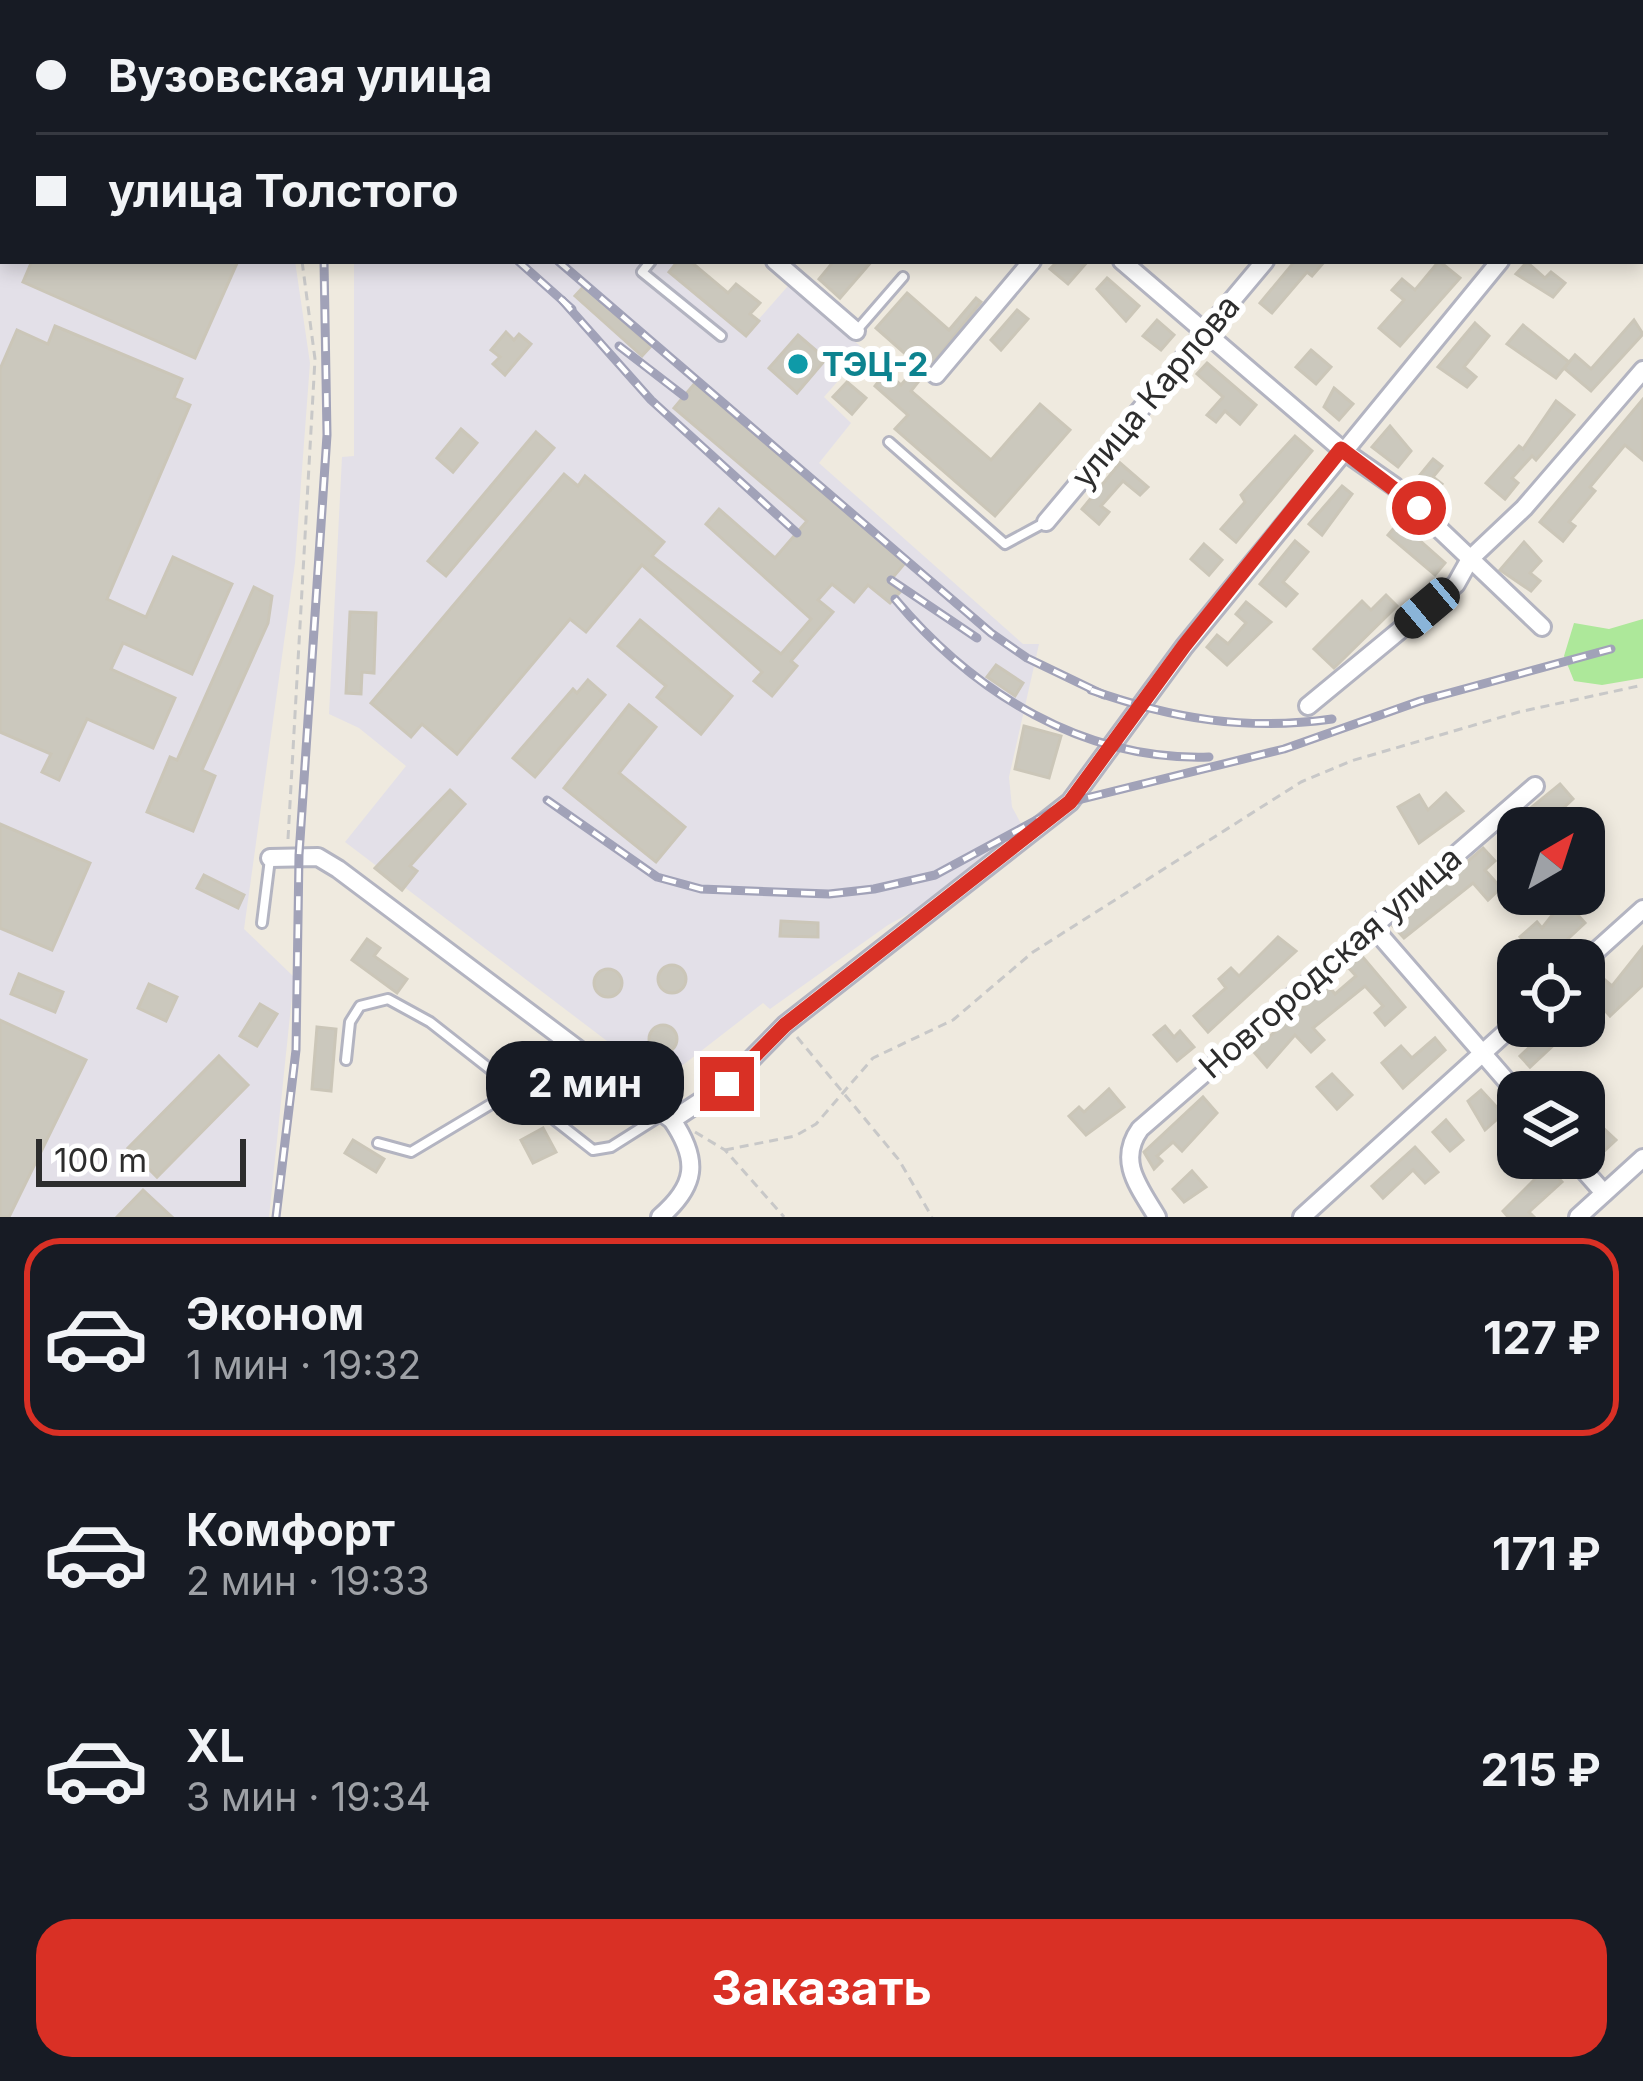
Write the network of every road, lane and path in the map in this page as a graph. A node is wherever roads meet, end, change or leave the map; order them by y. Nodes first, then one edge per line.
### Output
1 (302, 264) edge
2 (649, 264) edge
3 (1029, 264) edge
4 (1126, 264) edge
5 (1262, 264) edge
6 (1497, 264) edge
7 (788, 265) edge
8 (903, 278) dead end
9 (856, 331) joint
10 (1205, 331) junction
11 (721, 336) dead end
12 (1643, 370) edge
13 (936, 375) dead end
14 (889, 442) dead end
15 (1341, 449) junction
16 (1046, 522) joint
17 (1470, 559) junction
18 (1542, 627) dead end
19 (1643, 685) edge
20 (1308, 706) dead end
21 (1535, 785) dead end
22 (279, 857) junction
23 (1643, 909) edge
24 (262, 923) dead end
25 (1371, 925) junction
26 (1605, 943) edge
27 (785, 1025) junction
28 (1497, 1040) edge
29 (1483, 1053) junction
30 (346, 1060) dead end
31 (1498, 1071) edge
32 (518, 1088) junction
33 (847, 1092) junction
34 (668, 1117) junction
35 (378, 1143) dead end
36 (725, 1150) junction
37 (1643, 1160) edge
38 (1592, 1179) edge
39 (1604, 1193) junction
40 (660, 1217) edge
41 (784, 1217) edge
42 (932, 1217) edge
43 (1157, 1217) edge
44 (1303, 1217) edge
45 (1578, 1217) edge

1 - 22 path
2 - 11 lane
3 - 13 street
4 - 10 street
5 - 10 street, улица Карлова
6 - 15 street
7 - 9 street
8 - 9 lane
10 - 15 street
10 - 16 street, улица Карлова
12 - 17 street
14 - 16 lane
15 - 17 street
15 - 27 street
17 - 18 street
17 - 20 street
19 - 33 path
21 - 25 street, Новгородская улица
22 - 24 lane
22 - 34 street
23 - 26 street
25 - 29 street
25 - 43 street, Новгородская улица
27 - 33 path
27 - 34 street
28 - 29 street
29 - 31 street
29 - 44 street
30 - 32 lane
32 - 34 lane
32 - 35 lane
33 - 36 path
33 - 42 path
34 - 36 path
34 - 40 street
36 - 41 path
37 - 39 street
38 - 39 street
39 - 45 street

